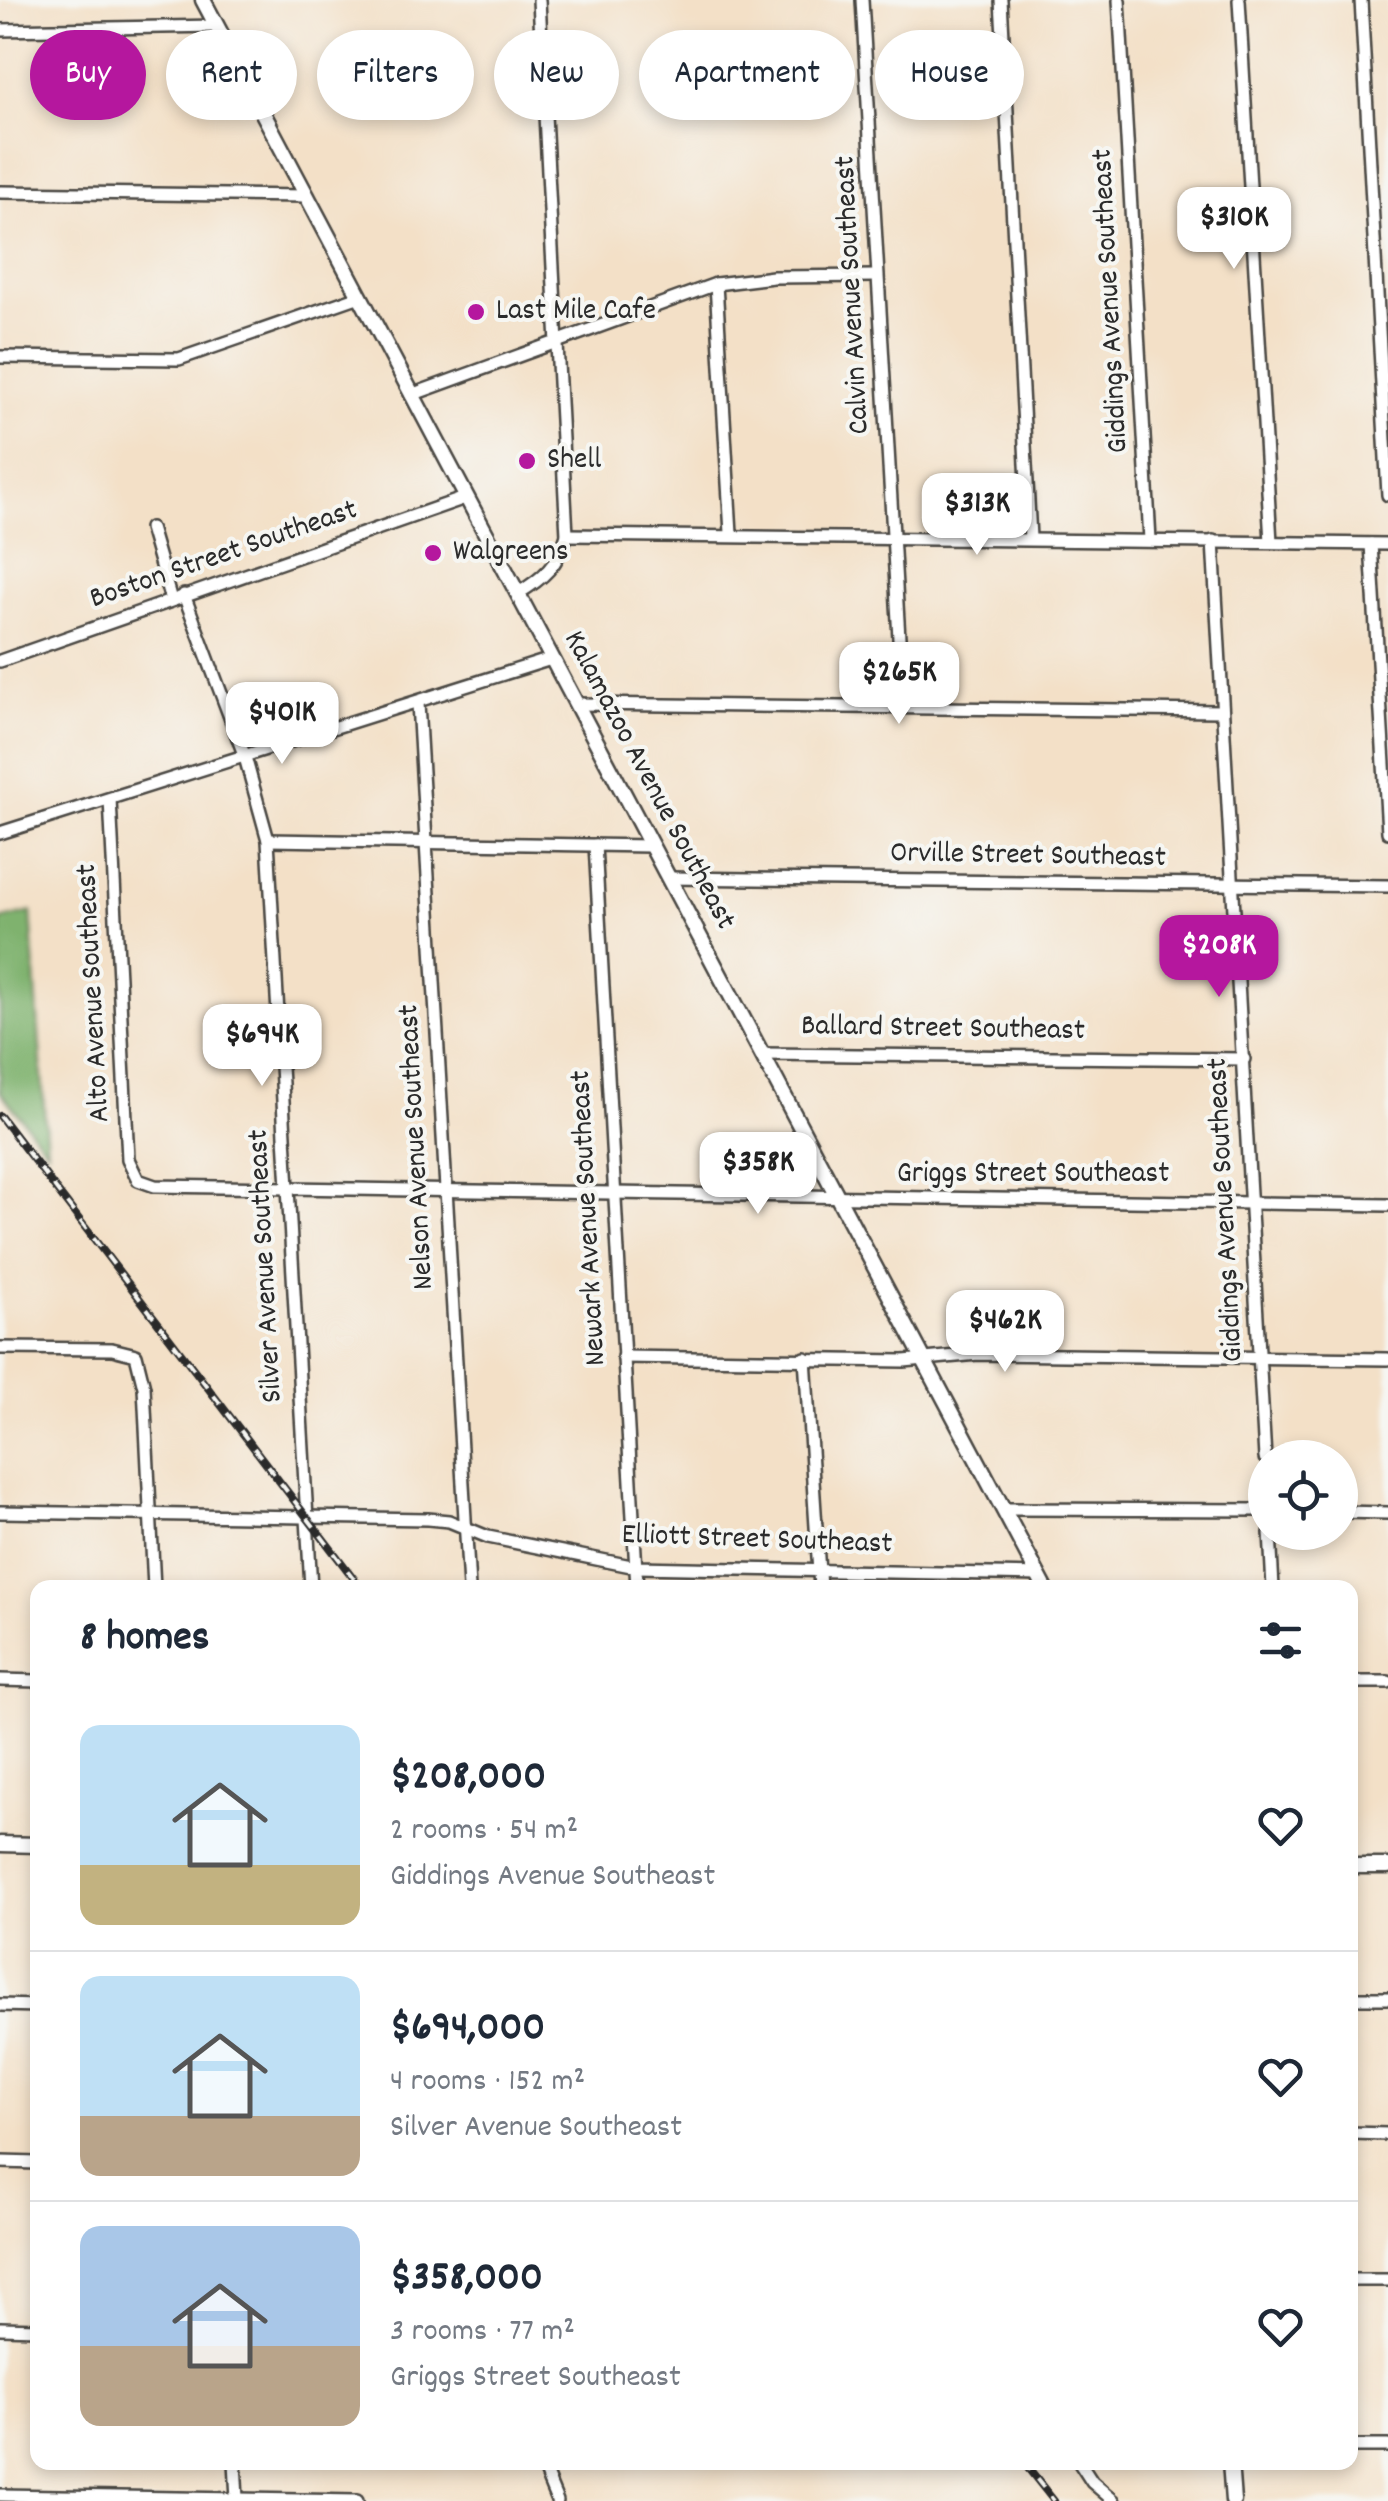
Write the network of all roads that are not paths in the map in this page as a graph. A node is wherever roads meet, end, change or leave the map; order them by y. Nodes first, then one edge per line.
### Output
1 (204, 0) edge
2 (538, 0) edge
3 (862, 0) edge
4 (1000, 0) edge
5 (1119, 0) edge
6 (1239, 0) edge
7 (1361, 0) edge
8 (217, 26) junction
9 (0, 30) edge
10 (0, 192) edge
11 (308, 196) junction
12 (877, 276) junction
13 (716, 284) junction
14 (360, 296) junction
15 (559, 342) junction
16 (0, 357) edge
17 (411, 395) junction
18 (1388, 495) edge
19 (466, 498) junction
20 (150, 528) dead end
21 (731, 533) junction
22 (567, 535) junction
23 (893, 535) junction
24 (1030, 538) junction
25 (1150, 540) junction
26 (1213, 541) junction
27 (1270, 542) junction
28 (1371, 544) junction
29 (1388, 544) edge
30 (517, 594) junction
31 (178, 598) junction
32 (551, 659) junction
33 (0, 661) edge
34 (418, 703) junction
35 (576, 704) junction
36 (903, 707) junction
37 (1222, 711) junction
38 (245, 757) junction
39 (110, 799) junction
40 (1388, 832) edge
41 (0, 834) edge
42 (268, 840) junction
43 (426, 840) junction
44 (595, 846) junction
45 (650, 846) junction
46 (908, 866) dead end
47 (668, 878) junction
48 (909, 881) junction
49 (1233, 884) junction
50 (1388, 886) edge
51 (761, 1054) junction
52 (1244, 1059) junction
53 (138, 1180) joint
54 (288, 1187) junction
55 (446, 1191) junction
56 (614, 1192) junction
57 (840, 1198) junction
58 (1250, 1201) junction
59 (1388, 1205) edge
60 (0, 1348) edge
61 (623, 1356) junction
62 (1259, 1357) junction
63 (805, 1358) junction
64 (924, 1358) junction
65 (1388, 1360) edge
66 (1264, 1440) edge
67 (1003, 1510) junction
68 (1248, 1510) edge
69 (0, 1512) edge
70 (1358, 1512) edge
71 (1388, 1513) edge
72 (149, 1516) junction
73 (306, 1516) junction
74 (466, 1530) junction
75 (1271, 1550) edge
76 (636, 1567) junction
77 (818, 1570) junction
78 (153, 1580) edge
79 (310, 1580) edge
80 (469, 1580) edge
81 (637, 1580) edge
82 (819, 1580) edge
83 (1021, 1580) edge
84 (1040, 1580) edge
85 (1273, 1580) edge
86 (0, 1680) edge
87 (30, 1681) edge
88 (1358, 1682) edge
89 (1388, 1682) edge
90 (0, 1844) edge
91 (30, 1845) edge
92 (1358, 1866) edge
93 (1388, 1866) edge
94 (1358, 1998) edge
95 (1388, 1998) edge
96 (0, 2005) edge
97 (30, 2006) edge
98 (1358, 2133) edge
99 (1388, 2134) edge
100 (0, 2162) edge
101 (30, 2163) edge
102 (1358, 2280) edge
103 (1388, 2280) edge
104 (0, 2328) edge
105 (30, 2329) edge
106 (1358, 2446) edge
107 (1388, 2446) edge
108 (235, 2470) edge
109 (545, 2470) edge
110 (1085, 2470) edge
111 (1230, 2470) edge
112 (0, 2495) edge
113 (237, 2499) edge
114 (357, 2501) edge
115 (557, 2501) edge
116 (1114, 2501) edge
117 (1232, 2501) edge

1 - 8 main road, Kalamazoo Avenue Southeast
2 - 15 street
3 - 12 street, Calvin Avenue Southeast
4 - 24 street
5 - 25 street, Giddings Avenue Southeast
6 - 27 street
7 - 18 street
8 - 9 street
8 - 11 main road, Kalamazoo Avenue Southeast
10 - 11 street
11 - 14 main road, Kalamazoo Avenue Southeast
12 - 13 street
12 - 23 street, Calvin Avenue Southeast
13 - 15 street
13 - 21 street
14 - 16 street
14 - 17 main road, Kalamazoo Avenue Southeast
15 - 17 street
15 - 22 street
17 - 19 main road, Kalamazoo Avenue Southeast
19 - 30 main road, Kalamazoo Avenue Southeast
19 - 31 street, Boston Street Southeast
20 - 31 street, Silver Avenue Southeast
21 - 22 street
21 - 23 street
22 - 30 street
23 - 24 street
23 - 36 street, Calvin Avenue Southeast
24 - 25 street
25 - 26 street
26 - 27 street
26 - 37 street, Giddings Avenue Southeast
27 - 28 street
28 - 29 street
28 - 40 street
30 - 32 main road, Kalamazoo Avenue Southeast
31 - 33 street, Boston Street Southeast
31 - 38 street, Silver Avenue Southeast
32 - 34 street
32 - 35 main road, Kalamazoo Avenue Southeast
34 - 38 street
34 - 43 street, Nelson Avenue Southeast
35 - 36 street
35 - 45 main road, Kalamazoo Avenue Southeast
36 - 37 street
37 - 49 street, Giddings Avenue Southeast
38 - 39 street
38 - 42 street, Silver Avenue Southeast
39 - 41 street
39 - 53 street, Alto Avenue Southeast
42 - 43 street
42 - 54 street, Silver Avenue Southeast
43 - 44 street
43 - 55 street, Nelson Avenue Southeast
44 - 45 street
44 - 56 street, Newark Avenue Southeast
45 - 47 main road, Kalamazoo Avenue Southeast
46 - 48 street
47 - 48 street, Orville Street Southeast
47 - 51 main road, Kalamazoo Avenue Southeast
48 - 49 street, Orville Street Southeast
49 - 50 street, Orville Street Southeast
49 - 52 street, Giddings Avenue Southeast
51 - 52 street, Ballard Street Southeast
51 - 57 main road, Kalamazoo Avenue Southeast
52 - 58 street, Giddings Avenue Southeast
53 - 54 street, Griggs Street Southeast
54 - 55 street, Griggs Street Southeast
54 - 73 street, Silver Avenue Southeast
55 - 56 street, Griggs Street Southeast
55 - 74 street, Nelson Avenue Southeast
56 - 57 street, Griggs Street Southeast
56 - 61 street, Newark Avenue Southeast
57 - 58 street, Griggs Street Southeast
57 - 64 main road, Kalamazoo Avenue Southeast
58 - 59 street, Griggs Street Southeast
58 - 62 street, Giddings Avenue Southeast
60 - 72 street
61 - 63 street
61 - 76 street, Newark Avenue Southeast
62 - 64 street
62 - 65 street
62 - 66 street, Giddings Avenue Southeast
63 - 64 street
63 - 77 street
64 - 67 main road, Kalamazoo Avenue Southeast
67 - 68 street
67 - 84 main road, Kalamazoo Avenue Southeast
69 - 72 street, Elliott Street Southeast
70 - 71 street
72 - 73 street, Elliott Street Southeast
72 - 78 street
73 - 74 street, Elliott Street Southeast
73 - 79 street, Silver Avenue Southeast
74 - 76 street, Elliott Street Southeast
74 - 80 street, Nelson Avenue Southeast
75 - 85 street
76 - 77 street, Elliott Street Southeast
76 - 81 street, Newark Avenue Southeast
77 - 82 street
77 - 83 street, Elliott Street Southeast
86 - 87 street
88 - 89 street
90 - 91 main road
92 - 93 main road
94 - 95 street
96 - 97 street
98 - 99 street
100 - 101 street
102 - 103 street
104 - 105 street
106 - 107 street
108 - 113 street
109 - 115 street
110 - 116 street
111 - 117 main road
112 - 113 street
113 - 114 street

